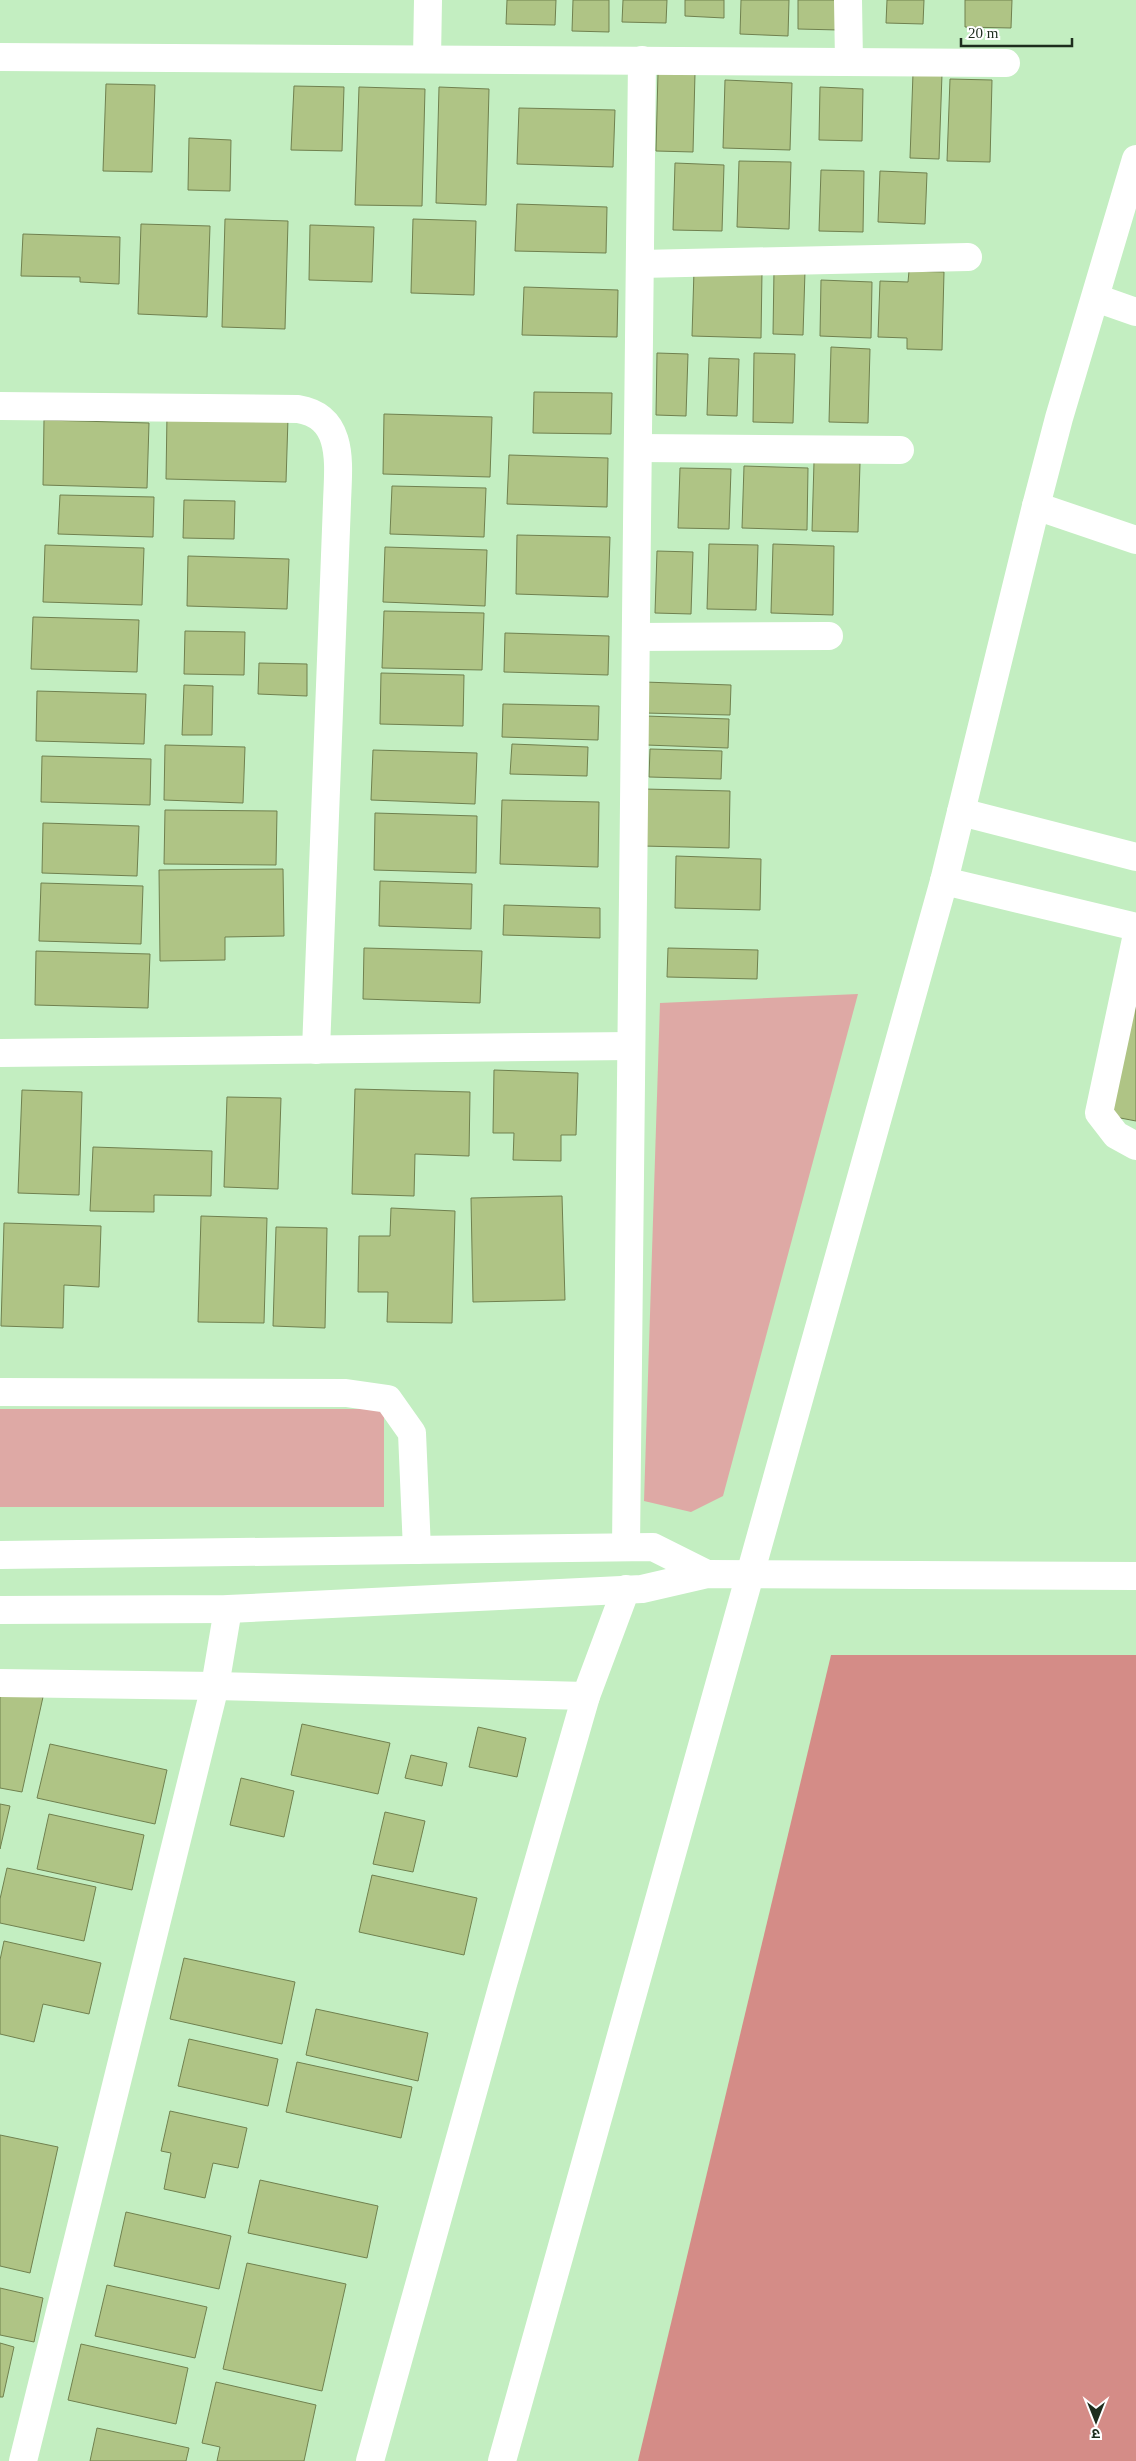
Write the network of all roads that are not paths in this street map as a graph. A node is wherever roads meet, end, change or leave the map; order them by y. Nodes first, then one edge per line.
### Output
1 (428, 0) edge
2 (848, 0) edge
3 (0, 57) edge
4 (427, 59) junction
5 (642, 60) junction
6 (849, 62) junction
7 (1006, 63) dead end
8 (1136, 159) edge
9 (968, 257) dead end
10 (640, 264) junction
11 (1096, 298) junction
12 (1136, 312) edge
13 (0, 406) edge
14 (638, 448) junction
15 (900, 450) dead end
16 (1036, 506) junction
17 (1136, 540) edge
18 (829, 636) dead end
19 (636, 637) junction
20 (961, 812) junction
21 (1136, 856) edge
22 (944, 881) junction
23 (1136, 927) edge
24 (1136, 939) edge
25 (631, 1046) junction
26 (316, 1050) junction
27 (0, 1053) edge
28 (1136, 1146) edge
29 (0, 1392) edge
30 (626, 1546) junction
31 (417, 1550) junction
32 (0, 1555) edge
33 (707, 1574) junction
34 (751, 1574) junction
35 (1136, 1576) edge
36 (626, 1590) junction
37 (228, 1609) junction
38 (0, 1610) edge
39 (0, 1683) edge
40 (214, 1686) junction
41 (586, 1696) junction
42 (23, 2461) edge
43 (370, 2461) edge
44 (502, 2461) edge

1 - 4 street
2 - 6 street
3 - 4 street
4 - 5 street
5 - 6 street
5 - 10 street
6 - 7 street
8 - 11 street
9 - 10 street
10 - 14 street
11 - 12 street
11 - 16 street
13 - 26 street
14 - 15 street
14 - 19 street
16 - 17 street
16 - 20 street
18 - 19 street
19 - 25 street
20 - 21 street
20 - 22 street
22 - 23 street
22 - 34 street
24 - 28 street
25 - 26 street
25 - 30 street
26 - 27 street
29 - 31 street
30 - 31 street
30 - 33 street
31 - 32 street
33 - 34 street
33 - 36 street
34 - 35 street
34 - 44 street
36 - 37 street
36 - 41 street
37 - 38 street
37 - 40 street
39 - 40 street
40 - 41 street
40 - 42 street
41 - 43 street

